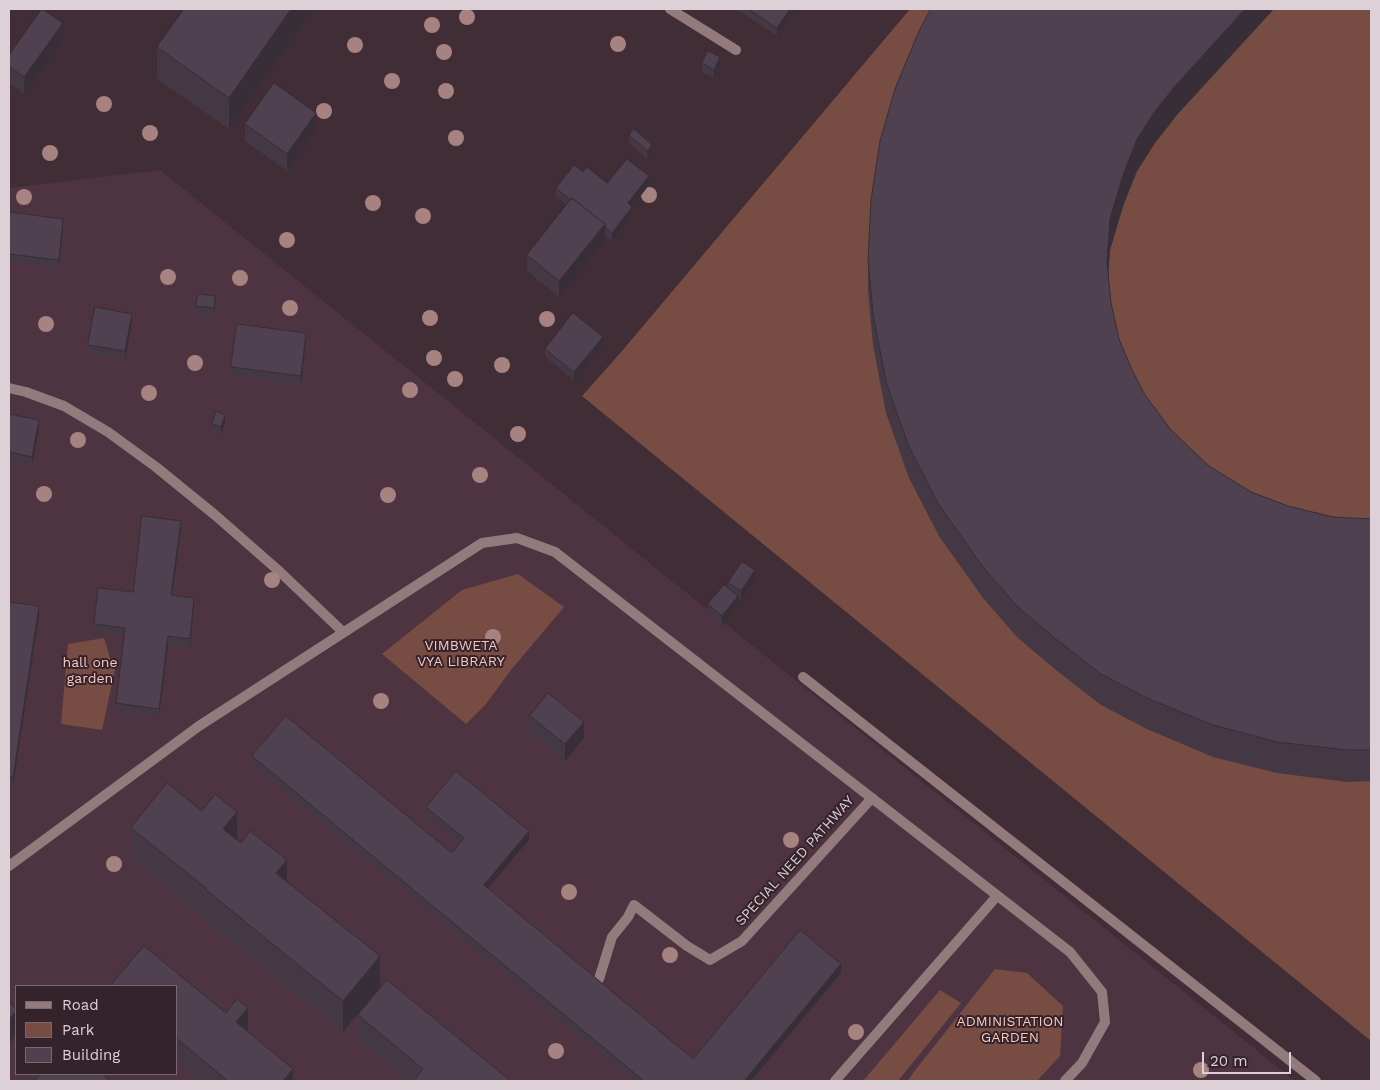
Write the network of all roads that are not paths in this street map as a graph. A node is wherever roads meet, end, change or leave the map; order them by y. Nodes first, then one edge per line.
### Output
1 (670, 9) edge
2 (736, 50) dead end
3 (9, 388) edge
4 (343, 632) junction
5 (803, 677) dead end
6 (872, 798) junction
7 (9, 866) edge
8 (997, 896) junction
9 (599, 979) edge
10 (835, 1081) edge
11 (1065, 1081) edge
12 (1316, 1081) edge

1 - 2 street
3 - 4 street
4 - 6 street
4 - 7 street
5 - 12 street
6 - 8 street
6 - 9 street, SPECIAL NEED PATHWAY
8 - 10 street
8 - 11 street

